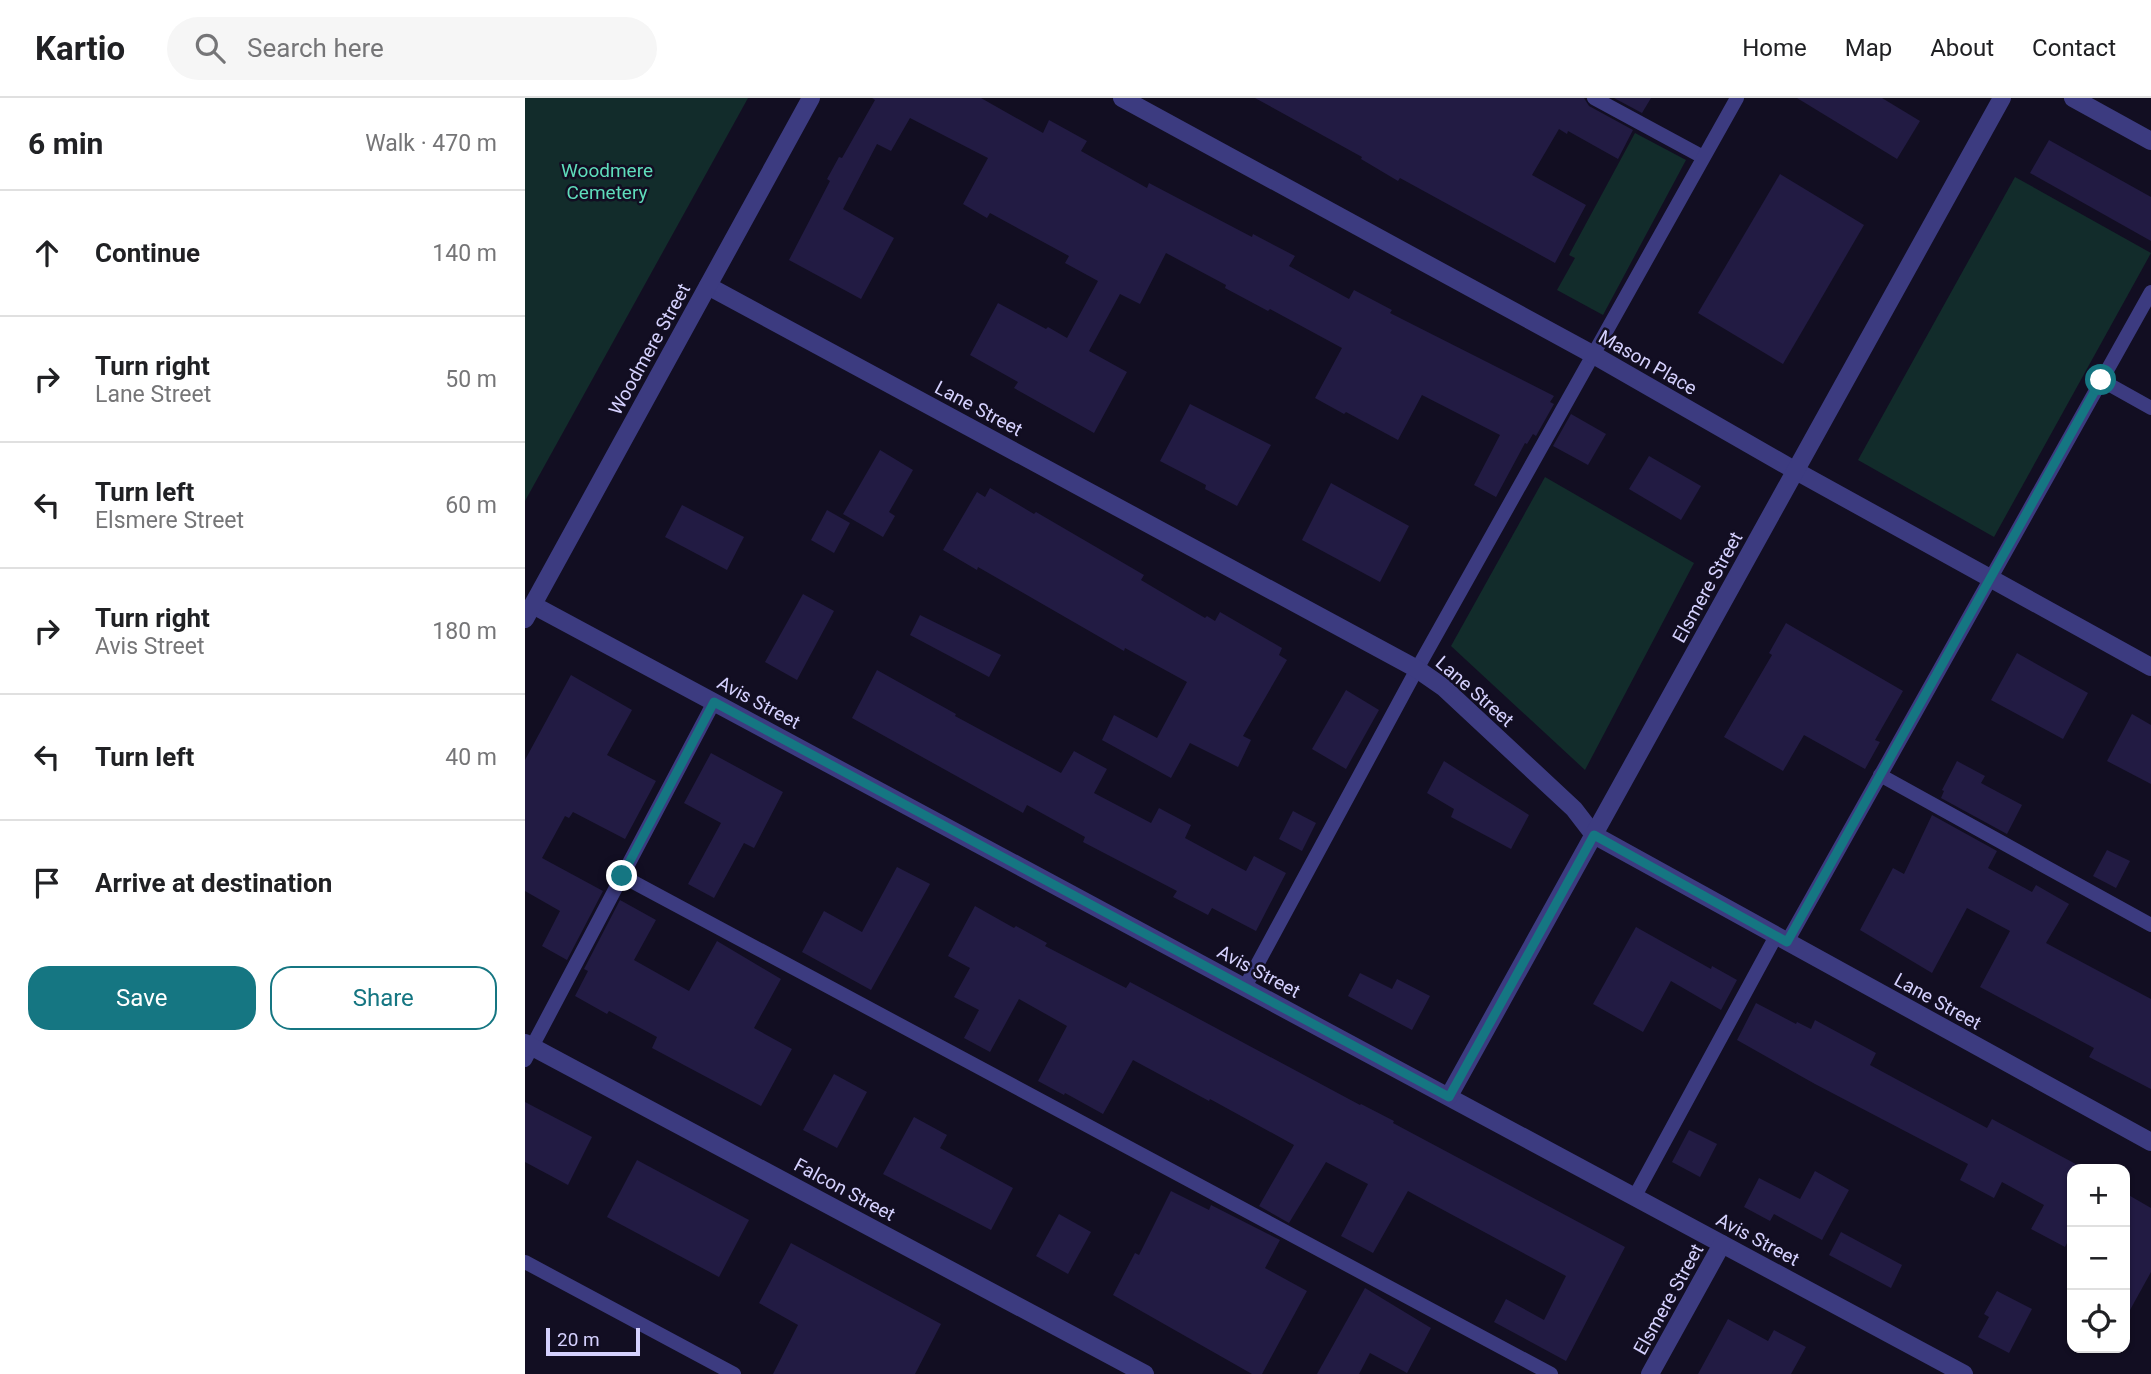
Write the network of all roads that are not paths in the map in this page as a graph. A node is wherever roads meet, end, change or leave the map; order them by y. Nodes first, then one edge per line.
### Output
1 (811, 98) edge
2 (1122, 98) edge
3 (1594, 98) edge
4 (1737, 98) edge
5 (2002, 98) edge
6 (2073, 98) edge
7 (2151, 141) edge
8 (1703, 158) junction
9 (708, 286) junction
10 (2151, 292) edge
11 (1592, 354) junction
12 (2101, 380) junction
13 (2151, 408) edge
14 (1796, 471) junction
15 (1990, 578) junction
16 (529, 612) edge
17 (2151, 667) edge
18 (1417, 669) junction
19 (714, 702) junction
20 (1880, 775) junction
21 (1594, 835) junction
22 (622, 876) junction
23 (2151, 925) edge
24 (1782, 939) junction
25 (1245, 987) junction
26 (527, 1050) edge
27 (1449, 1097) junction
28 (2151, 1142) edge
29 (1635, 1196) junction
30 (1722, 1244) junction
31 (525, 1262) edge
32 (734, 1374) edge
33 (1145, 1374) edge
34 (1551, 1374) edge
35 (1650, 1374) edge
36 (1964, 1374) edge

1 - 9 street, Woodmere Street
2 - 11 street, Mason Place
3 - 8 lane
4 - 8 lane
5 - 14 street, Elsmere Street
6 - 7 street
8 - 11 lane
9 - 16 street, Woodmere Street
9 - 18 street, Lane Street
10 - 12 lane
11 - 14 street, Mason Place
11 - 18 lane
12 - 13 lane
12 - 15 lane
14 - 15 street, Mason Place
14 - 21 street, Elsmere Street
15 - 17 street, Mason Place
15 - 20 lane
16 - 19 street, Avis Street
18 - 21 street, Lane Street
18 - 25 lane
19 - 22 lane
19 - 25 street, Avis Street
20 - 23 lane
20 - 24 lane
21 - 24 street, Lane Street
21 - 27 street, Elsmere Street
22 - 26 lane
22 - 34 lane
24 - 28 street, Lane Street
24 - 29 lane
25 - 27 street, Avis Street
26 - 33 street, Falcon Street
27 - 29 street, Avis Street
29 - 30 street, Avis Street
30 - 35 street, Elsmere Street
30 - 36 street, Avis Street
31 - 32 lane

